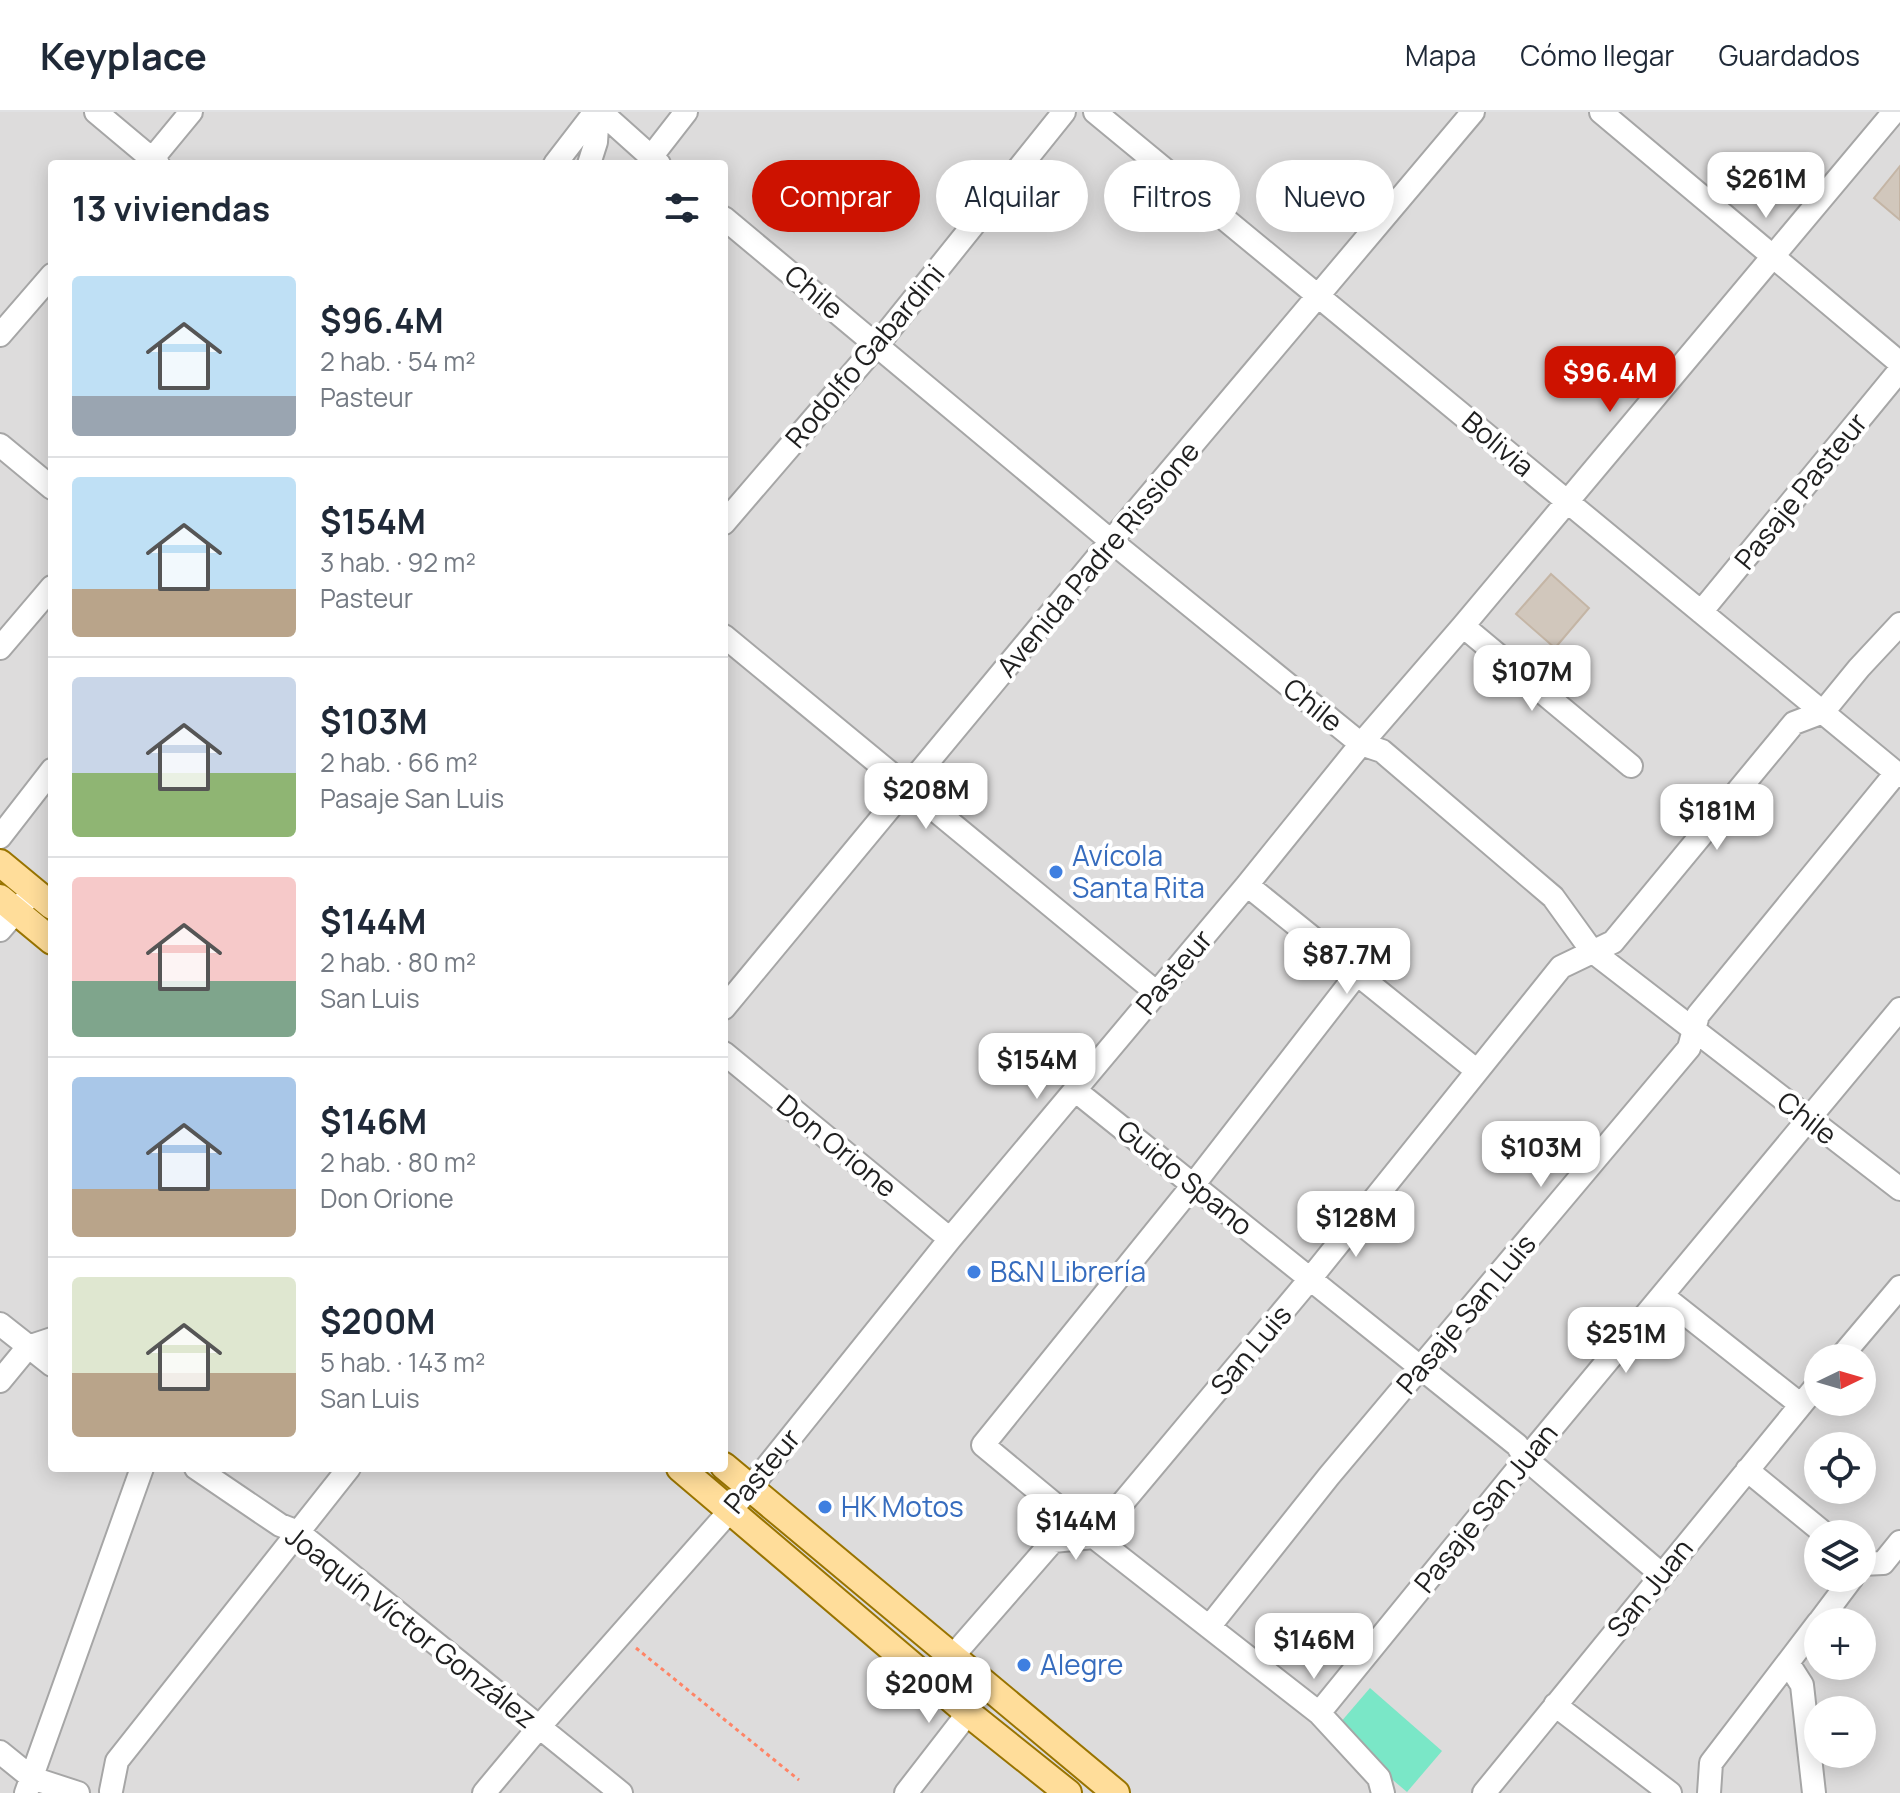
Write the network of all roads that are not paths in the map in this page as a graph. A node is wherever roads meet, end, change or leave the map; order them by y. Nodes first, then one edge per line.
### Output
1 (96, 112) edge
2 (191, 112) edge
3 (598, 112) edge
4 (686, 112) edge
5 (1064, 112) edge
6 (1095, 112) edge
7 (1473, 112) edge
8 (1601, 112) edge
9 (1894, 112) edge
10 (151, 160) edge
11 (155, 160) edge
12 (558, 160) edge
13 (590, 160) edge
14 (654, 160) edge
15 (656, 160) edge
16 (728, 221) edge
17 (1773, 256) junction
18 (48, 280) edge
19 (1318, 296) junction
20 (0, 335) edge
21 (877, 345) junction
22 (1900, 363) edge
23 (1900, 370) edge
24 (0, 445) edge
25 (48, 485) edge
26 (1567, 501) junction
27 (728, 518) edge
28 (1111, 541) junction
29 (48, 592) edge
30 (1701, 612) junction
31 (1900, 624) edge
32 (1463, 626) junction
33 (728, 639) edge
34 (0, 648) edge
35 (1823, 712) junction
36 (1361, 744) junction
37 (1631, 766) dead end
38 (1898, 774) edge
39 (48, 775) edge
40 (909, 787) junction
41 (0, 837) edge
42 (0, 863) edge
43 (1247, 885) junction
44 (20, 907) edge
45 (48, 937) edge
46 (1592, 951) junction
47 (1357, 974) junction
48 (1157, 993) junction
49 (728, 1003) edge
50 (1900, 1009) edge
51 (1694, 1031) junction
52 (728, 1056) edge
53 (1476, 1070) junction
54 (1076, 1091) junction
55 (1809, 1119) junction
56 (1194, 1184) junction
57 (1900, 1189) edge
58 (950, 1239) junction
59 (1310, 1279) junction
60 (1900, 1287) edge
61 (1663, 1296) junction
62 (0, 1324) edge
63 (48, 1340) edge
64 (1852, 1344) edge
65 (28, 1347) junction
66 (48, 1362) edge
67 (1421, 1369) junction
68 (0, 1381) edge
69 (1804, 1401) edge
70 (1801, 1405) junction
71 (1526, 1459) junction
72 (728, 1469) edge
73 (1747, 1470) junction
74 (141, 1472) edge
75 (202, 1472) edge
76 (346, 1472) edge
77 (685, 1472) edge
78 (750, 1488) junction
79 (730, 1510) junction
80 (1808, 1520) edge
81 (298, 1532) junction
82 (1094, 1537) junction
83 (1900, 1542) edge
84 (1876, 1563) edge
85 (1661, 1574) junction
86 (1841, 1592) edge
87 (1829, 1608) edge
88 (1209, 1627) junction
89 (1804, 1642) edge
90 (952, 1657) junction
91 (1788, 1663) junction
92 (1555, 1705) junction
93 (968, 1713) junction
94 (1319, 1713) junction
95 (540, 1726) junction
96 (0, 1752) edge
97 (29, 1785) edge
98 (1381, 1785) edge
99 (108, 1792) edge
100 (78, 1793) edge
101 (484, 1793) edge
102 (621, 1793) edge
103 (906, 1793) edge
104 (1068, 1793) edge
105 (1116, 1793) edge
106 (1484, 1793) edge
107 (1670, 1793) edge
108 (1709, 1793) edge
109 (1814, 1793) edge

1 - 10 street
2 - 11 street
3 - 12 street
3 - 13 street
3 - 14 street
4 - 15 street
5 - 21 street, Rodolfo Gabardini
6 - 19 street, Bolivia
7 - 19 street, Avenida Padre Rissione
8 - 17 street
9 - 17 street, Pasteur
16 - 21 street, Chile
17 - 22 street
17 - 26 street, Pasteur
18 - 20 street
19 - 26 street, Bolivia
19 - 28 street, Avenida Padre Rissione
21 - 27 street, Rodolfo Gabardini
21 - 28 street, Chile
23 - 30 street, Pasaje Pasteur
24 - 25 street
26 - 30 street, Bolivia
26 - 32 street, Pasteur
28 - 36 street, Chile
28 - 40 street, Avenida Padre Rissione
29 - 34 street
30 - 35 street, Bolivia
31 - 35 street, San Luis
32 - 36 street, Pasteur
32 - 37 street
33 - 40 street
35 - 38 street, Bolivia
35 - 46 street, San Luis
36 - 43 street, Pasteur
36 - 46 street, Chile
38 - 51 street, Pasaje San Luis
39 - 41 street
40 - 48 street
40 - 49 street, Avenida Padre Rissione
42 - 44 main road
43 - 47 street
43 - 48 street, Pasteur
44 - 45 main road
46 - 51 street, Chile
46 - 53 street, San Luis
47 - 53 street
47 - 56 street
48 - 54 street, Pasteur
50 - 55 street, Pasaje San Juan
51 - 55 street, Chile
51 - 67 street, Pasaje San Luis
52 - 58 street, Don Orione
53 - 59 street, San Luis
54 - 56 street, Guido Spano
54 - 58 street, Pasteur
55 - 57 street, Chile
55 - 61 street, Pasaje San Juan
56 - 59 street, Guido Spano
56 - 82 street
58 - 78 street, Pasteur
59 - 67 street, Guido Spano
59 - 82 street, San Luis
60 - 64 street
61 - 70 street
61 - 71 street, Pasaje San Juan
62 - 65 street
63 - 65 street
65 - 66 street
65 - 68 street
67 - 71 street, Guido Spano
67 - 88 street, Pasaje San Luis
69 - 70 street, San Juan
70 - 73 street, San Juan
71 - 85 street, Guido Spano
71 - 94 street, Pasaje San Juan
72 - 78 main road
73 - 80 street
73 - 85 street, San Juan
74 - 97 street
75 - 81 street, Joaquín Víctor González
76 - 81 street
77 - 79 main road
78 - 79 street, Pasteur
78 - 90 main road
79 - 93 main road
79 - 95 street, Pasteur
81 - 95 street, Joaquín Víctor González
81 - 99 street
82 - 88 street
82 - 90 street
83 - 84 street
85 - 92 street, San Juan
86 - 87 street
88 - 94 street
89 - 91 street
90 - 93 street
90 - 105 main road
91 - 108 street
91 - 109 street
92 - 106 street, San Juan
92 - 107 street
93 - 103 street
93 - 104 main road
94 - 98 street
95 - 101 street, Pasteur
95 - 102 street, Joaquín Víctor González
96 - 97 street
97 - 100 street

